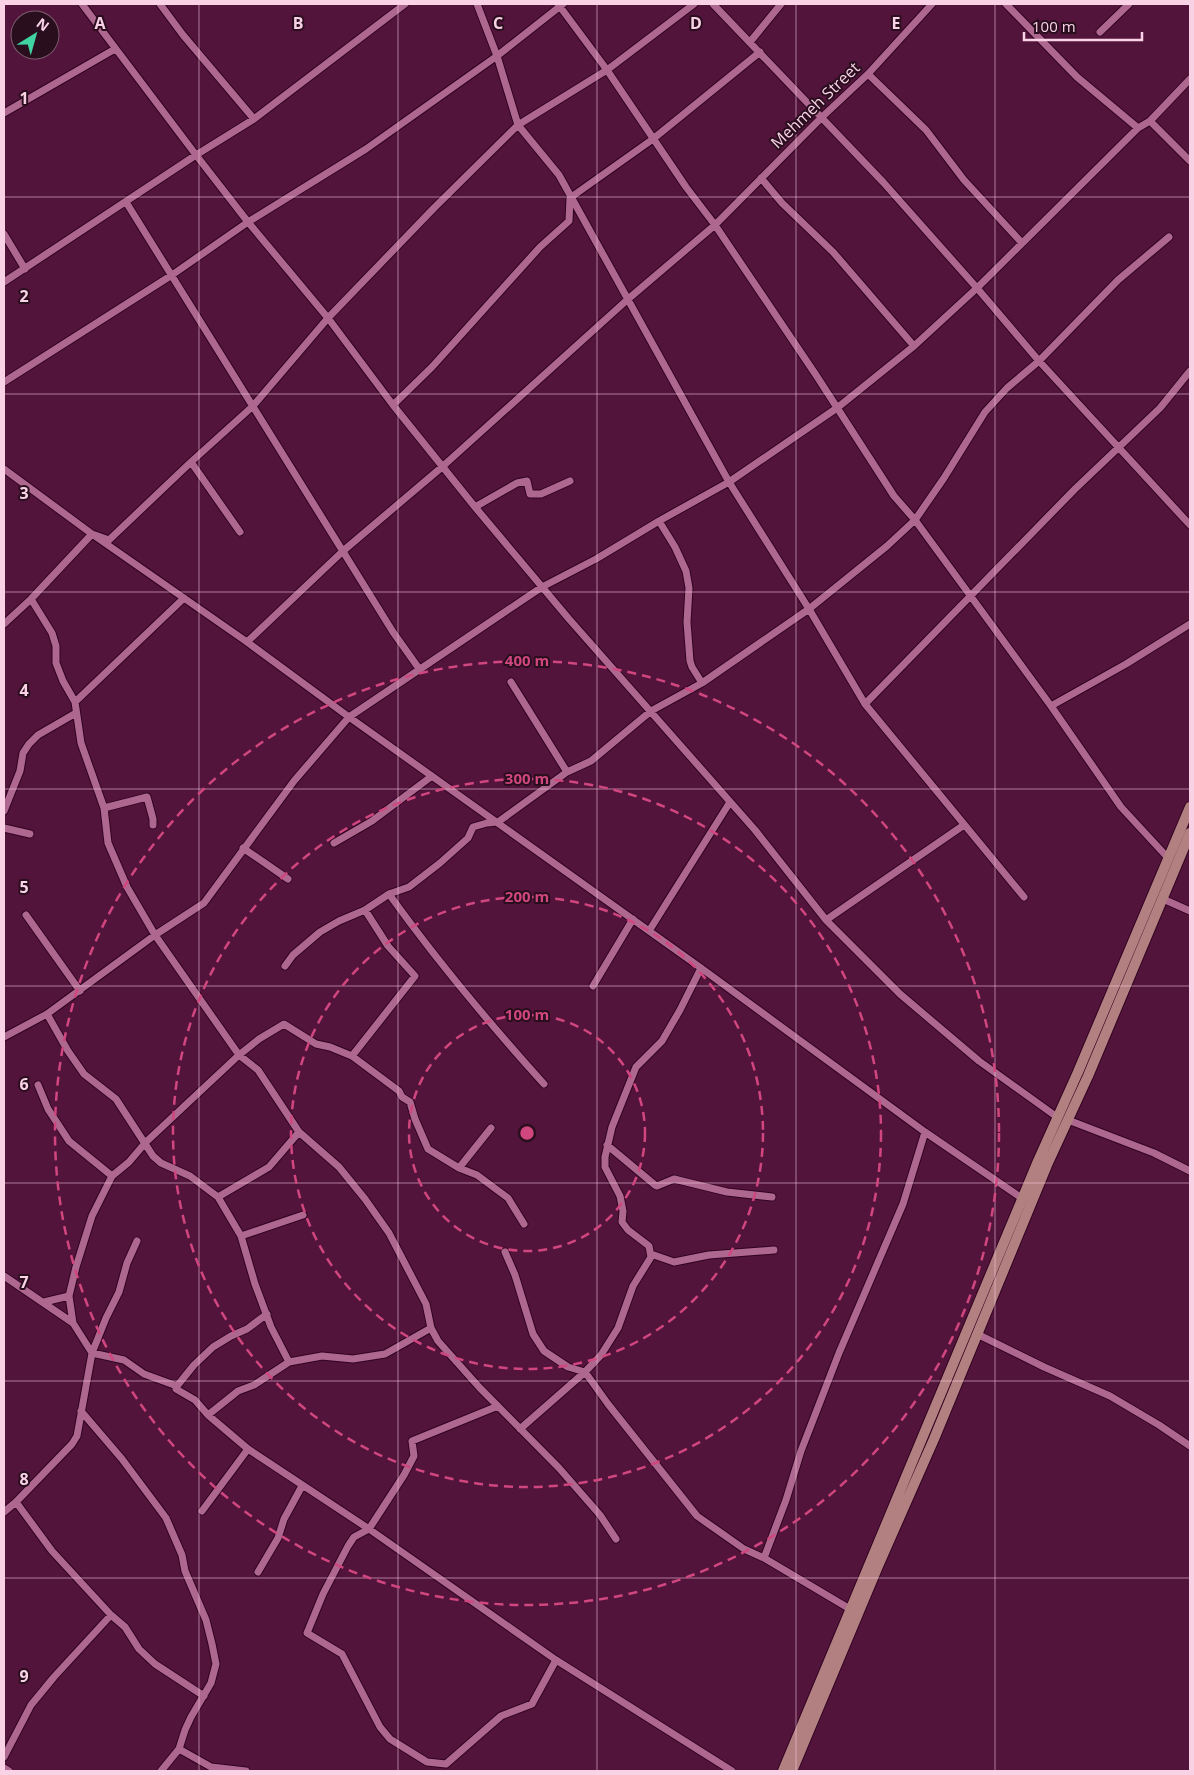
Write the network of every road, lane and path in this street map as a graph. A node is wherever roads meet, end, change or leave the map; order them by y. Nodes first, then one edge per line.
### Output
1 (82, 4) edge
2 (160, 4) edge
3 (405, 4) edge
4 (477, 4) edge
5 (694, 4) edge
6 (713, 4) edge
7 (781, 4) edge
8 (932, 4) edge
9 (1006, 4) edge
10 (1129, 4) edge
11 (561, 5) edge
12 (1100, 32) dead end
13 (750, 42) junction
14 (115, 49) junction
15 (760, 52) junction
16 (497, 56) junction
17 (607, 70) junction
18 (868, 74) junction
19 (1190, 79) edge
20 (4, 114) edge
21 (820, 118) junction
22 (254, 119) junction
23 (1150, 121) junction
24 (518, 125) junction
25 (1138, 128) junction
26 (653, 139) junction
27 (196, 155) junction
28 (1190, 161) edge
29 (761, 178) junction
30 (570, 198) junction
31 (126, 202) junction
32 (248, 222) junction
33 (715, 224) junction
34 (4, 234) edge
35 (1169, 236) dead end
36 (1022, 243) junction
37 (25, 269) junction
38 (172, 275) junction
39 (4, 282) edge
40 (977, 288) junction
41 (627, 300) junction
42 (328, 318) junction
43 (914, 346) junction
44 (1039, 361) junction
45 (1190, 371) edge
46 (4, 382) edge
47 (392, 405) junction
48 (253, 406) junction
49 (837, 408) junction
50 (1118, 448) junction
51 (191, 462) junction
52 (442, 467) junction
53 (4, 469) edge
54 (570, 481) dead end
55 (729, 482) junction
56 (475, 507) junction
57 (915, 520) junction
58 (659, 521) junction
59 (1190, 525) edge
60 (240, 532) dead end
61 (92, 534) junction
62 (343, 551) junction
63 (542, 587) junction
64 (971, 597) junction
65 (184, 598) junction
66 (31, 599) junction
67 (809, 609) junction
68 (4, 624) edge
69 (1190, 624) edge
70 (247, 642) junction
71 (420, 670) junction
72 (511, 682) dead end
73 (702, 684) junction
74 (75, 702) junction
75 (865, 704) junction
76 (1051, 706) junction
77 (651, 711) junction
78 (76, 713) junction
79 (348, 717) junction
80 (568, 772) junction
81 (432, 776) junction
82 (730, 802) junction
83 (1190, 807) edge
84 (104, 808) junction
85 (4, 811) edge
86 (498, 822) junction
87 (153, 825) dead end
88 (964, 825) junction
89 (4, 828) edge
90 (1190, 833) edge
91 (30, 834) dead end
92 (334, 843) dead end
93 (243, 848) junction
94 (1169, 859) junction
95 (288, 879) dead end
96 (389, 894) junction
97 (1024, 897) dead end
98 (1163, 899) junction
99 (365, 910) junction
100 (1190, 911) edge
101 (26, 915) dead end
102 (633, 919) junction
103 (826, 920) junction
104 (649, 931) junction
105 (155, 935) junction
106 (285, 966) dead end
107 (701, 968) junction
108 (594, 986) dead end
109 (80, 991) junction
110 (47, 1014) junction
111 (4, 1037) edge
112 (239, 1055) junction
113 (352, 1056) junction
114 (1083, 1074) junction
115 (544, 1084) dead end
116 (38, 1085) dead end
117 (1057, 1117) junction
118 (1068, 1120) junction
119 (491, 1128) dead end
120 (299, 1132) junction
121 (925, 1132) junction
122 (146, 1142) junction
123 (607, 1145) junction
124 (459, 1168) junction
125 (1190, 1171) edge
126 (112, 1176) junction
127 (218, 1197) junction
128 (772, 1197) dead end
129 (1023, 1199) junction
130 (302, 1215) dead end
131 (524, 1224) dead end
132 (241, 1236) junction
133 (138, 1241) dead end
134 (774, 1250) dead end
135 (505, 1252) dead end
136 (651, 1254) junction
137 (4, 1276) edge
138 (69, 1296) junction
139 (44, 1302) junction
140 (267, 1314) junction
141 (73, 1323) junction
142 (431, 1328) junction
143 (977, 1334) junction
144 (92, 1353) junction
145 (289, 1362) junction
146 (585, 1372) junction
147 (178, 1386) junction
148 (498, 1406) junction
149 (81, 1411) junction
150 (208, 1415) junction
151 (520, 1429) junction
152 (1190, 1446) edge
153 (248, 1449) junction
154 (302, 1486) junction
155 (16, 1502) junction
156 (202, 1511) dead end
157 (4, 1512) edge
158 (369, 1529) junction
159 (616, 1539) dead end
160 (764, 1558) junction
161 (258, 1572) dead end
162 (850, 1609) junction
163 (111, 1615) junction
164 (556, 1660) junction
165 (204, 1696) junction
166 (804, 1735) junction
167 (179, 1748) junction
168 (4, 1757) edge
169 (4, 1768) edge
170 (9, 1771) edge
171 (161, 1771) edge
172 (246, 1771) edge
173 (732, 1771) edge
174 (783, 1771) edge
175 (792, 1771) edge

1 - 14 street
2 - 22 street
3 - 22 street
4 - 16 street
5 - 17 street
6 - 13 street
7 - 13 street
8 - 18 street, Mehmeh Street
9 - 25 street
10 - 12 street
11 - 16 street
11 - 17 street
13 - 15 street
14 - 20 street
14 - 27 street
15 - 21 street
15 - 26 street
16 - 24 street
16 - 32 street
17 - 24 street
17 - 26 street
18 - 21 street, Mehmeh Street
18 - 36 street
19 - 23 street
21 - 29 street, Mehmeh Street
21 - 40 street
22 - 27 street
23 - 25 street
23 - 28 street
24 - 30 street
24 - 42 street
25 - 36 street
26 - 30 street
26 - 33 street
27 - 31 street
27 - 32 street
29 - 33 street, Mehmeh Street
29 - 43 street
30 - 41 street
30 - 47 street
31 - 37 street
31 - 38 street
32 - 38 street
32 - 42 street
33 - 41 street, Mehmeh Street
33 - 49 street
34 - 37 street
35 - 44 street
36 - 40 street
37 - 39 street
38 - 46 street
38 - 48 street
40 - 43 street
40 - 44 street
41 - 52 street, Mehmeh Street
41 - 55 street
42 - 47 street
42 - 48 street
43 - 49 street
44 - 50 street
44 - 57 street
45 - 50 street
47 - 52 street
48 - 51 street
48 - 62 street
49 - 55 street
49 - 57 street
50 - 59 street
50 - 64 street
51 - 60 street
51 - 61 street
52 - 56 street
52 - 62 street, Mehmeh Street
53 - 61 street
54 - 56 street
55 - 58 street
55 - 67 street
56 - 63 street
57 - 64 street
57 - 67 street
58 - 63 street
58 - 73 street
61 - 65 street
61 - 66 street
62 - 70 street, Mehmeh Street
62 - 71 street
63 - 71 street
63 - 77 street
64 - 75 street
64 - 76 street
65 - 70 street
65 - 74 street
66 - 68 street
66 - 74 street
67 - 73 street
67 - 75 street
69 - 76 street
70 - 79 street
71 - 79 street
72 - 80 street
73 - 77 street
74 - 78 street
75 - 88 street
76 - 94 street
77 - 80 street
77 - 82 street
78 - 84 street
78 - 85 street
79 - 81 street
79 - 93 street
80 - 86 street
81 - 86 street
81 - 92 street
82 - 103 street
82 - 104 street
83 - 94 street
84 - 87 street
84 - 105 street
86 - 96 street
86 - 102 street
88 - 97 street
88 - 103 street
89 - 91 street
90 - 98 street
93 - 95 street
93 - 105 street
94 - 114 street
96 - 99 street
96 - 115 street
98 - 100 street
98 - 114 street
99 - 106 street
99 - 113 street
101 - 109 street
102 - 104 street
102 - 108 street
103 - 117 street
104 - 107 street
105 - 109 street
105 - 112 street
107 - 121 street
107 - 123 street
109 - 110 street
110 - 111 street
110 - 122 street
112 - 113 street
112 - 120 street
112 - 122 street
113 - 124 street
114 - 117 street
114 - 118 street
116 - 126 street
117 - 129 street
118 - 125 street
118 - 143 street
119 - 124 street
120 - 127 street
120 - 142 street
121 - 129 street
121 - 160 street
122 - 126 street
122 - 127 street
123 - 128 street
123 - 136 street
124 - 131 street
126 - 138 street
127 - 132 street
129 - 162 street
130 - 132 street
132 - 140 street
133 - 144 street
134 - 136 street
135 - 146 street
136 - 146 street
137 - 139 street
138 - 139 street
138 - 141 street
139 - 141 street
140 - 145 street
140 - 147 street
141 - 144 street
142 - 145 street
142 - 148 street
143 - 152 street
143 - 166 street
144 - 147 street
144 - 149 street
145 - 150 street
146 - 151 street
146 - 160 street
147 - 150 street
148 - 151 street
148 - 158 street
149 - 155 street
149 - 165 street
150 - 153 street
151 - 159 street
153 - 154 street
153 - 156 street
154 - 158 street
154 - 161 street
155 - 157 street
155 - 163 street
158 - 164 street
158 - 164 street
160 - 162 street
162 - 166 street
163 - 165 street
163 - 168 street
164 - 173 street
165 - 167 street
166 - 174 street
166 - 175 street
167 - 171 street
167 - 172 street
169 - 170 street

